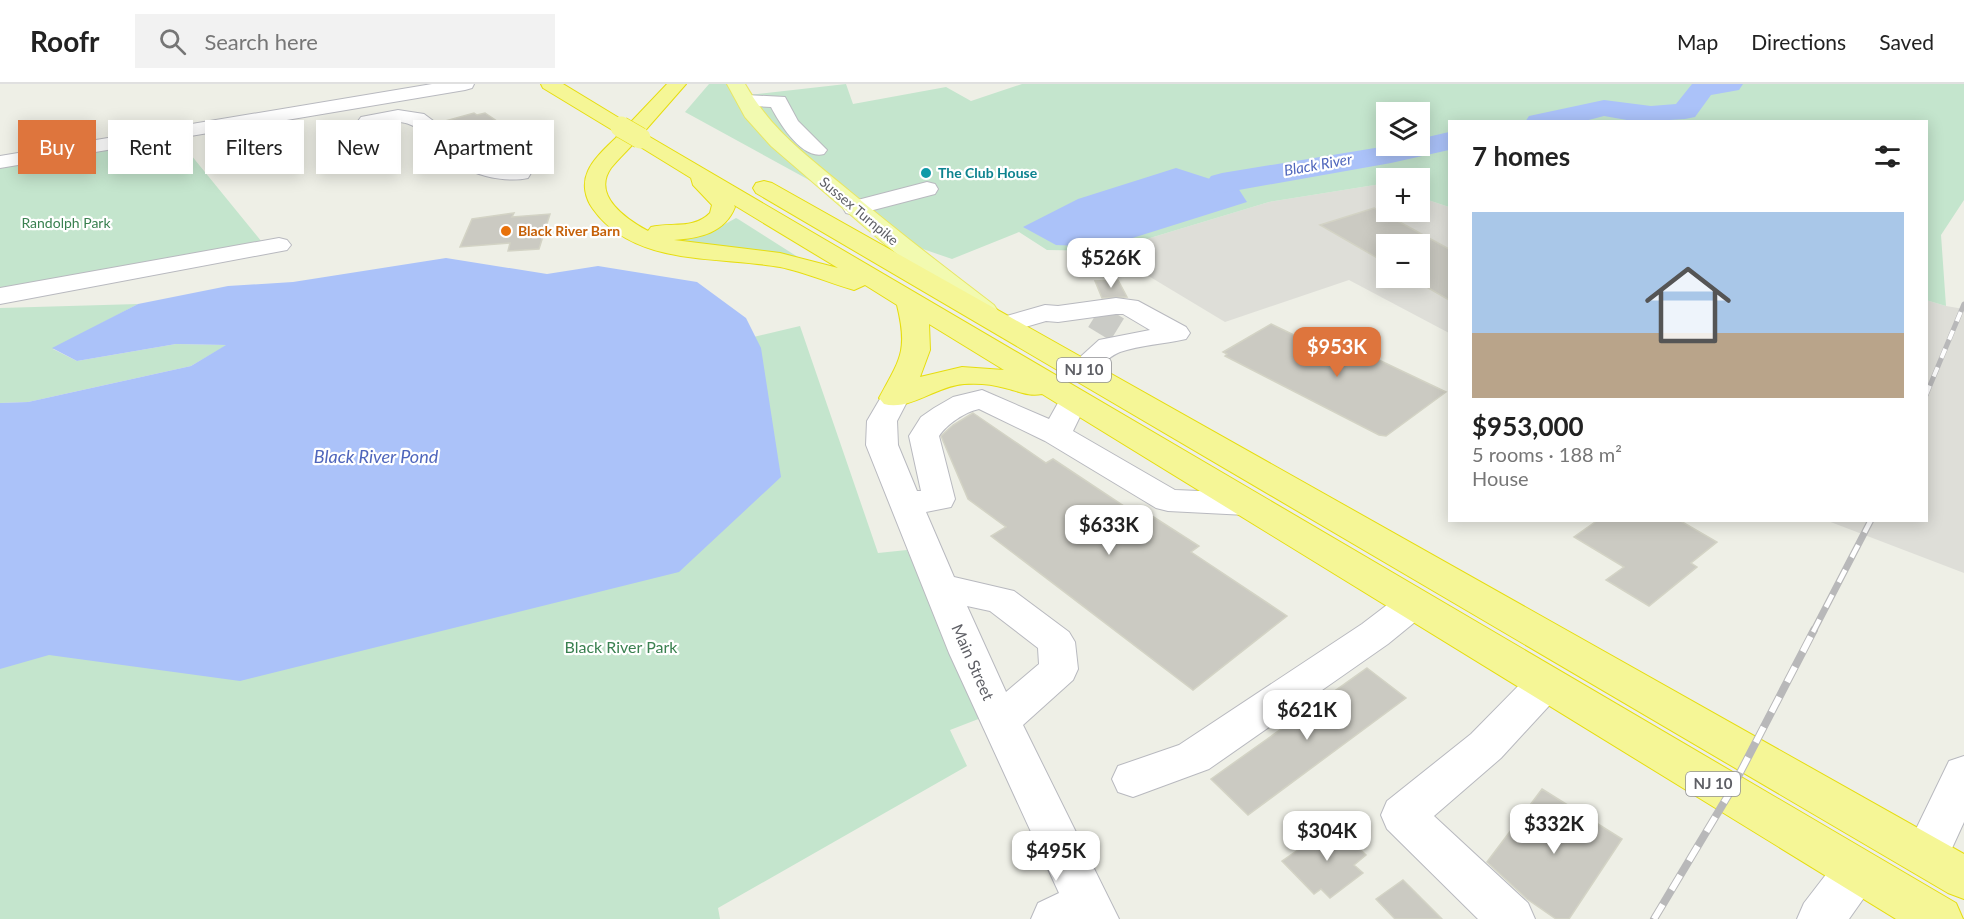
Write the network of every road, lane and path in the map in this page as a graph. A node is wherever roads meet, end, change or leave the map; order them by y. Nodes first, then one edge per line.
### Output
1 (367, 84) edge
2 (465, 84) edge
3 (550, 84) edge
4 (677, 84) edge
5 (741, 92) edge
6 (344, 104) junction
7 (251, 120) edge
8 (378, 120) edge
9 (420, 120) edge
10 (635, 121) junction
11 (205, 128) edge
12 (817, 150) dead end
13 (0, 162) edge
14 (688, 168) junction
15 (927, 189) dead end
16 (855, 208) junction
17 (617, 221) junction
18 (279, 245) dead end
19 (0, 296) edge
20 (908, 300) junction
21 (1050, 313) junction
22 (1001, 323) junction
23 (1104, 357) junction
24 (894, 398) junction
25 (1056, 434) junction
26 (905, 504) junction
27 (1246, 504) junction
28 (941, 587) junction
29 (1413, 604) junction
30 (1545, 684) junction
31 (999, 722) junction
32 (1964, 774) edge
33 (1133, 780) dead end
34 (1926, 856) junction
35 (1857, 870) junction
36 (1964, 878) edge
37 (1079, 914) edge
38 (1511, 919) edge
39 (1821, 919) edge
40 (1938, 919) edge

1 - 6 street
2 - 6 street
3 - 10 highway, NJ 10
4 - 17 highway
5 - 12 street
5 - 16 main road, Sussex Turnpike
6 - 7 street
8 - 9 street
10 - 14 highway, NJ 10
10 - 22 highway, NJ 10
11 - 13 street
14 - 17 highway
14 - 20 highway, NJ 10
15 - 16 street
16 - 22 main road, Sussex Turnpike
17 - 20 highway
18 - 19 street
20 - 23 highway, NJ 10
20 - 24 highway
21 - 22 street
21 - 23 street
21 - 23 street
22 - 23 highway, NJ 10
23 - 24 highway
23 - 25 street
23 - 27 highway, NJ 10
23 - 34 highway, NJ 10
24 - 26 street, Main Street
25 - 26 street
25 - 27 street
26 - 28 street, Main Street
27 - 29 highway, NJ 10
28 - 31 street, Main Street
28 - 31 street
29 - 30 highway, NJ 10
29 - 33 street
30 - 35 highway, NJ 10
30 - 38 street
31 - 37 street, Main Street
32 - 34 street
34 - 36 highway, NJ 10
35 - 39 street
35 - 40 highway, NJ 10

